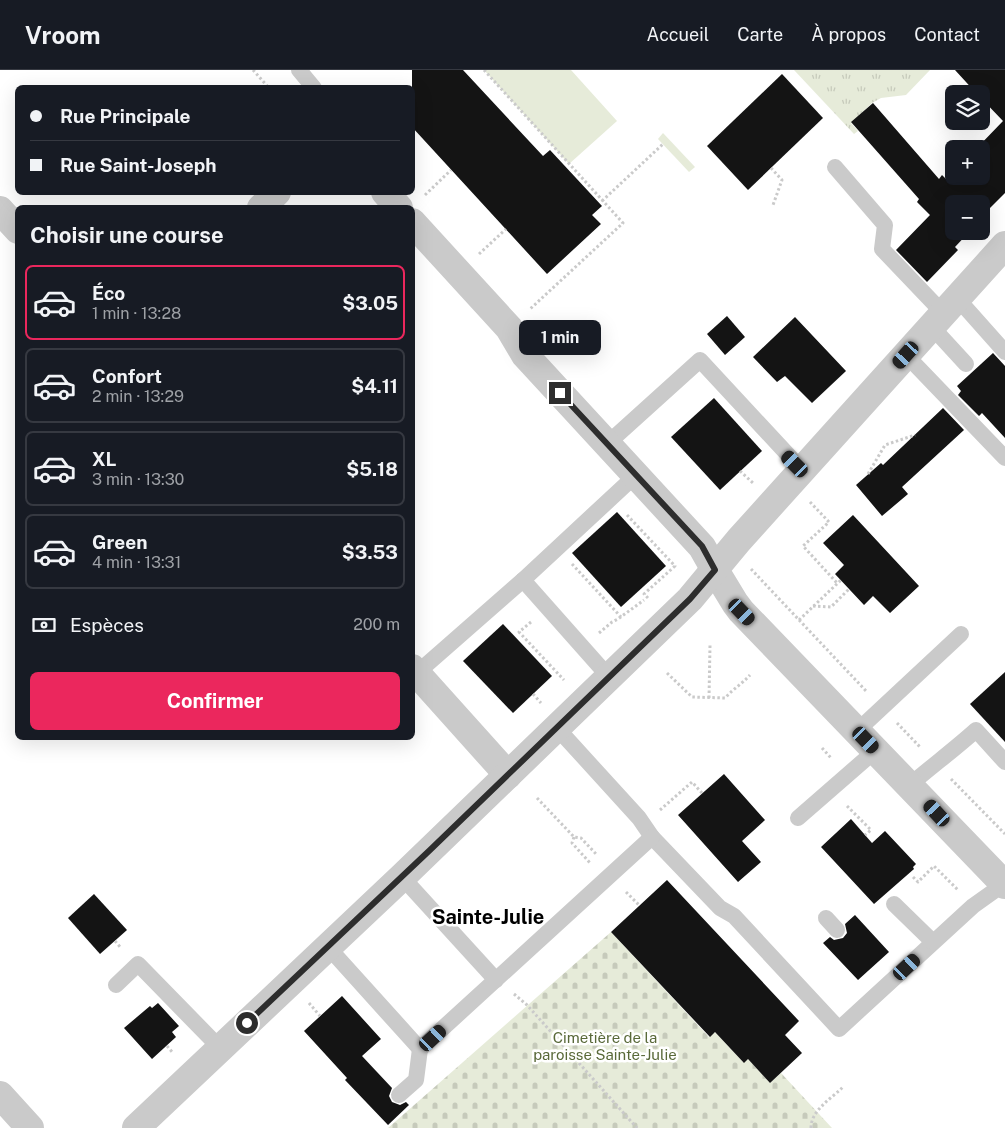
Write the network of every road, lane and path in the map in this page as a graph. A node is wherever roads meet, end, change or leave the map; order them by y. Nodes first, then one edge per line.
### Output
1 (252, 70) edge
2 (298, 70) edge
3 (484, 70) edge
4 (266, 85) edge
5 (311, 85) edge
6 (663, 144) dead end
7 (835, 167) dead end
8 (771, 168) dead end
9 (452, 170) dead end
10 (274, 195) edge
11 (393, 195) edge
12 (602, 201) junction
13 (411, 202) edge
14 (263, 205) edge
15 (773, 205) dead end
16 (0, 210) edge
17 (415, 225) edge
18 (15, 227) edge
19 (506, 229) dead end
20 (1003, 251) edge
21 (477, 255) dead end
22 (529, 311) dead end
23 (944, 313) junction
24 (1005, 352) edge
25 (906, 355) junction
26 (966, 364) dead end
27 (915, 435) dead end
28 (607, 444) junction
29 (1005, 458) edge
30 (740, 471) dead end
31 (868, 474) dead end
32 (636, 475) junction
33 (804, 484) junction
34 (759, 488) dead end
35 (638, 528) dead end
36 (664, 555) junction
37 (566, 558) dead end
38 (659, 559) dead end
39 (715, 570) junction
40 (752, 570) dead end
41 (523, 580) junction
42 (640, 590) dead end
43 (849, 590) dead end
44 (644, 594) junction
45 (648, 598) junction
46 (655, 604) dead end
47 (813, 606) junction
48 (621, 617) junction
49 (799, 620) junction
50 (612, 622) dead end
51 (519, 632) dead end
52 (960, 634) dead end
53 (710, 645) dead end
54 (415, 671) edge
55 (668, 673) dead end
56 (750, 675) dead end
57 (609, 677) junction
58 (565, 681) dead end
59 (872, 697) dead end
60 (709, 698) junction
61 (893, 718) dead end
62 (557, 728) junction
63 (866, 740) junction
64 (922, 749) dead end
65 (1005, 762) edge
66 (508, 775) junction
67 (950, 779) dead end
68 (910, 785) junction
69 (702, 793) dead end
70 (537, 798) dead end
71 (854, 812) dead end
72 (655, 814) dead end
73 (798, 818) dead end
74 (1005, 834) edge
75 (865, 835) dead end
76 (574, 836) junction
77 (652, 836) junction
78 (599, 856) dead end
79 (591, 864) dead end
80 (934, 866) dead end
81 (402, 877) junction
82 (912, 877) dead end
83 (1005, 884) edge
84 (630, 896) dead end
85 (894, 904) dead end
86 (639, 905) dead end
87 (826, 918) dead end
88 (838, 930) dead end
89 (114, 941) dead end
90 (933, 942) junction
91 (120, 946) dead end
92 (328, 947) junction
93 (496, 980) junction
94 (116, 985) dead end
95 (305, 998) dead end
96 (527, 1005) dead end
97 (320, 1016) dead end
98 (220, 1048) junction
99 (420, 1049) junction
100 (843, 1088) dead end
101 (0, 1095) edge
102 (399, 1095) dead end
103 (30, 1128) edge
104 (136, 1128) edge
105 (637, 1128) edge
106 (812, 1128) edge

1 - 4 path
2 - 5 lane
3 - 12 path
6 - 12 path
7 - 23 lane
8 - 15 path
9 - 13 path
10 - 14 street
11 - 13 street
12 - 22 path
16 - 18 street
17 - 28 street
19 - 21 path
20 - 23 street
23 - 24 lane
23 - 25 street
23 - 26 lane
25 - 29 lane
25 - 33 street
27 - 31 path
28 - 32 street
28 - 33 lane
30 - 34 path
32 - 39 street
32 - 41 lane
33 - 39 street
33 - 47 path
35 - 36 path
36 - 38 path
36 - 44 path
37 - 48 path
39 - 57 street
39 - 63 street
40 - 49 path
41 - 54 lane
41 - 57 lane
42 - 44 path
43 - 47 path
44 - 45 path
45 - 46 path
45 - 48 path
47 - 49 path
48 - 50 path
49 - 59 path
51 - 58 path
52 - 63 lane
53 - 60 path
54 - 66 street
55 - 60 path
56 - 60 path
57 - 62 street
61 - 64 path
62 - 66 street
62 - 77 lane
63 - 68 street
63 - 73 lane
65 - 68 lane
66 - 81 street
67 - 74 path
68 - 83 street
69 - 72 path
70 - 76 path
71 - 75 path
76 - 78 path
76 - 79 path
77 - 90 lane
77 - 93 lane
80 - 82 path
81 - 92 street
81 - 93 lane
83 - 90 lane
84 - 86 path
85 - 90 lane
87 - 88 lane
89 - 91 path
92 - 98 street
92 - 99 lane
93 - 99 lane
94 - 98 lane
95 - 97 path
96 - 105 path
98 - 104 street
99 - 102 lane
100 - 106 path
101 - 103 street

